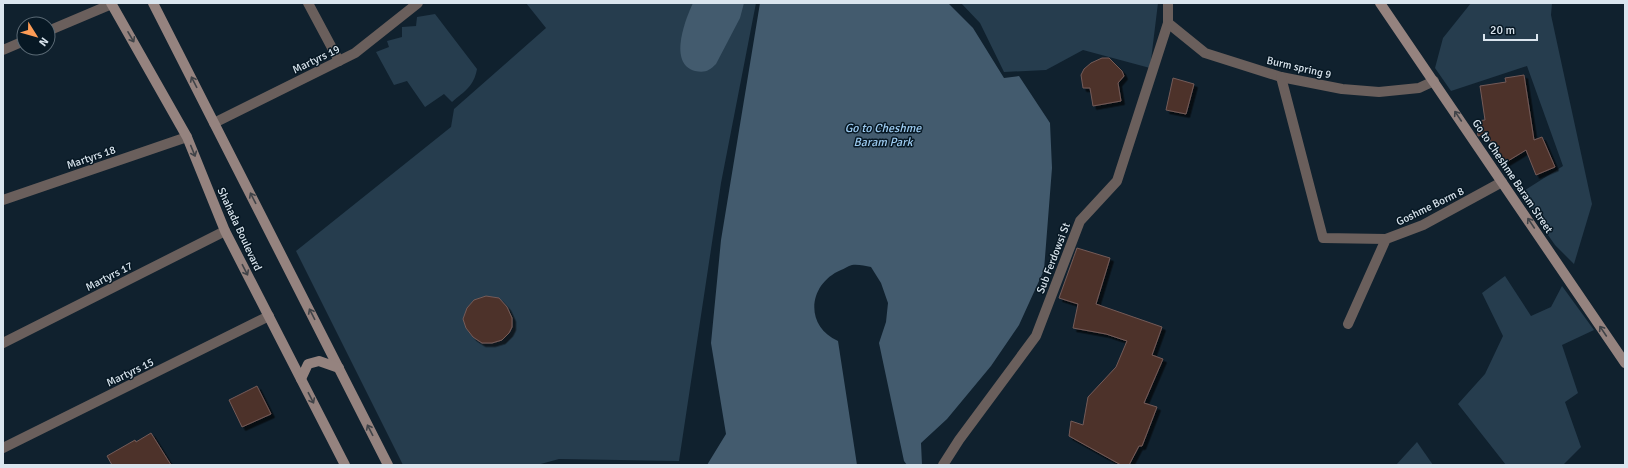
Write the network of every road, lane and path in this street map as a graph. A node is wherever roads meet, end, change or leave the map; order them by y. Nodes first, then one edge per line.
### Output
1 (154, 3) edge
2 (308, 3) edge
3 (418, 3) edge
4 (1168, 3) edge
5 (1380, 3) edge
6 (112, 4) edge
7 (1168, 23) junction
8 (56, 28) edge
9 (16, 44) edge
10 (3, 50) edge
11 (339, 61) junction
12 (1281, 77) junction
13 (1434, 81) junction
14 (214, 122) junction
15 (187, 136) junction
16 (1502, 182) junction
17 (3, 200) edge
18 (225, 231) junction
19 (1386, 239) junction
20 (269, 316) junction
21 (1348, 324) dead end
22 (3, 343) edge
23 (1625, 363) edge
24 (339, 368) junction
25 (301, 379) junction
26 (3, 448) edge
27 (345, 465) edge
28 (388, 465) edge
29 (943, 465) edge

14 -> 1 main road
2 - 11 street
3 - 11 street, Martyrs 19
4 - 7 street, Sub Ferdowsi St
5 - 13 main road, Go to Cheshme Baram Street
6 - 8 street
6 -> 15 main road, Shahada Boulevard
7 - 12 street, Burm spring 9
7 - 29 street, Sub Ferdowsi St
9 - 10 street
11 - 14 street, Martyrs 19
12 - 13 street, Burm spring 9
12 - 19 street
16 -> 13 main road, Go to Cheshme Baram Street
24 -> 14 main road
15 - 17 street, Martyrs 18
15 -> 18 main road, Shahada Boulevard
16 - 19 street, Goshme Borm 8
23 -> 16 main road, Go to Cheshme Baram Street
18 -> 20 main road, Shahada Boulevard
18 - 22 street, Martyrs 17
19 - 21 street
20 - 25 main road, Shahada Boulevard
20 - 26 street, Martyrs 15
24 - 25 main road
28 -> 24 main road
25 -> 27 main road, Shahada Boulevard

